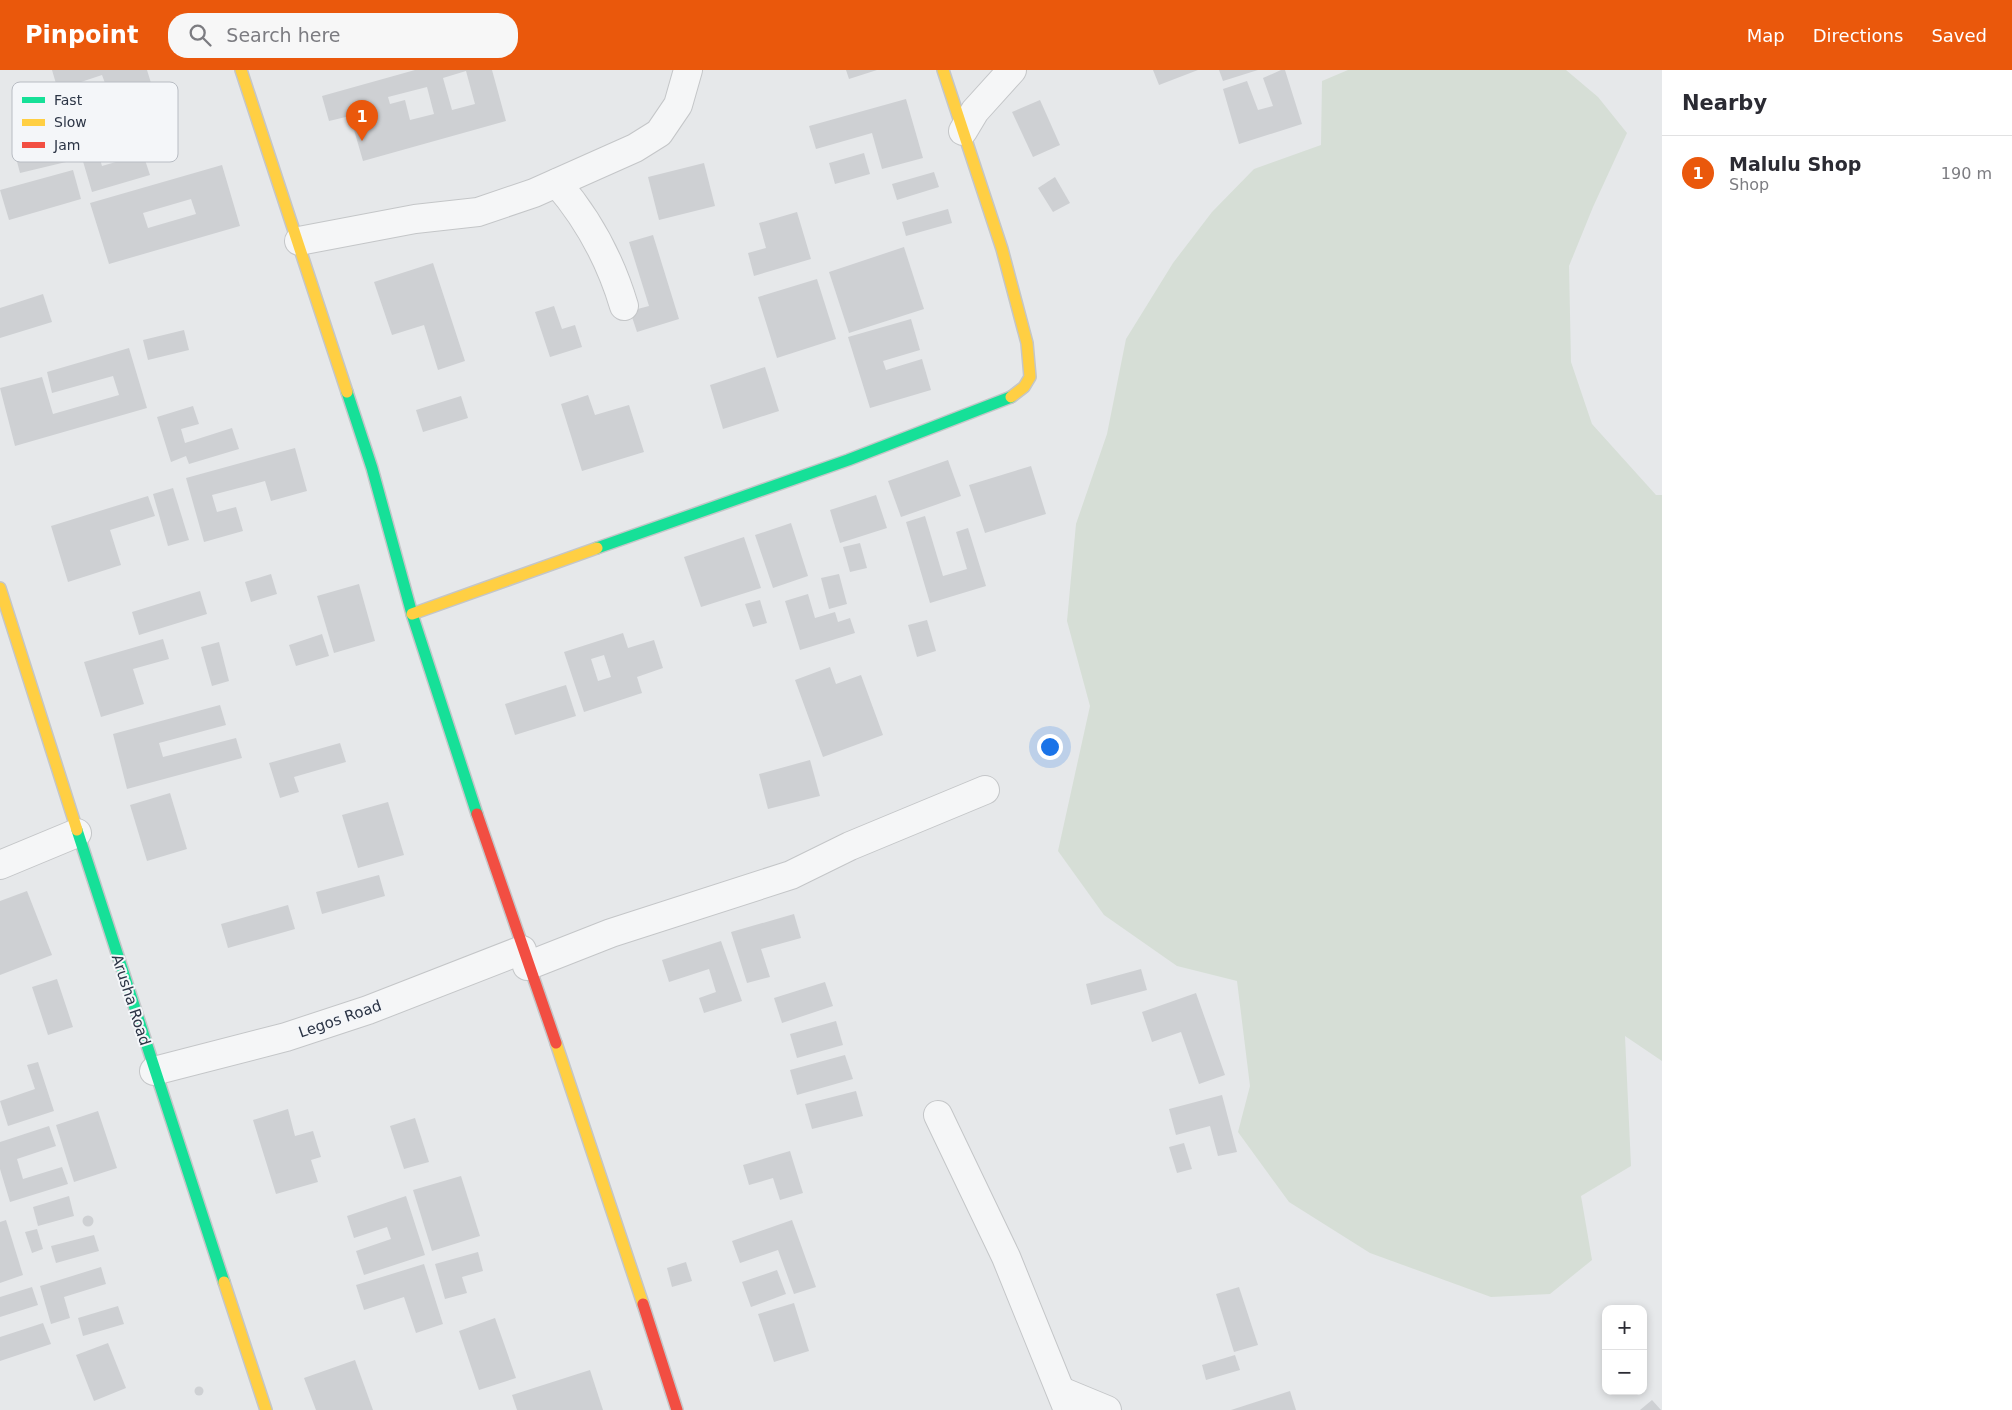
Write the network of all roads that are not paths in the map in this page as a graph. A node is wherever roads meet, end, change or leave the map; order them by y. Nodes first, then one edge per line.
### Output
1 (241, 70) edge
2 (688, 70) edge
3 (943, 70) edge
4 (1012, 70) edge
5 (964, 131) junction
6 (557, 183) junction
7 (299, 241) junction
8 (624, 306) dead end
9 (0, 588) edge
10 (412, 614) junction
11 (985, 790) dead end
12 (77, 833) junction
13 (0, 865) edge
14 (524, 958) junction
15 (154, 1071) junction
16 (938, 1115) dead end
17 (1065, 1401) edge
18 (266, 1410) edge
19 (677, 1410) edge
20 (1107, 1410) edge

1 - 7 street
2 - 6 street
3 - 5 street
4 - 5 street
5 - 10 street
6 - 7 street
6 - 8 street
7 - 10 street
9 - 12 street, Arusha Road
10 - 14 street
11 - 14 street, Legos Road
12 - 13 street
12 - 15 street, Arusha Road
14 - 15 street, Legos Road
14 - 19 street
15 - 18 street, Arusha Road
16 - 17 street
17 - 20 street

